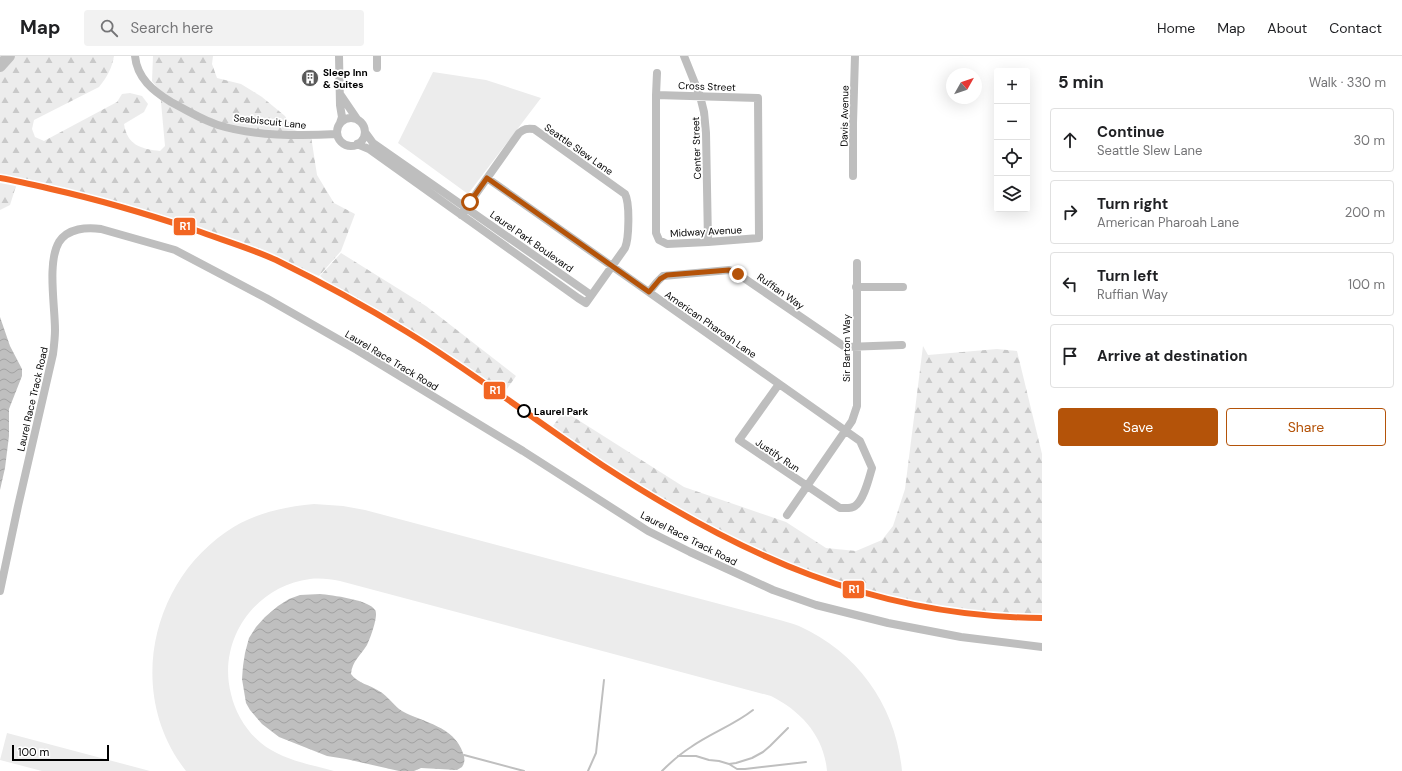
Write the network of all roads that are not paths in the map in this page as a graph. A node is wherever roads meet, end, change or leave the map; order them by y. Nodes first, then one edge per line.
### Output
1 (135, 56) edge
2 (339, 56) edge
3 (377, 56) edge
4 (684, 56) edge
5 (855, 56) edge
6 (377, 68) dead end
7 (657, 72) dead end
8 (340, 94) junction
9 (656, 95) junction
10 (700, 96) junction
11 (758, 98) joint
12 (357, 119) junction
13 (340, 123) junction
14 (365, 132) junction
15 (337, 134) junction
16 (357, 144) junction
17 (854, 176) dead end
18 (487, 178) junction
19 (466, 208) junction
20 (461, 215) junction
21 (708, 242) junction
22 (857, 263) dead end
23 (613, 266) junction
24 (856, 287) junction
25 (903, 287) dead end
26 (649, 292) junction
27 (591, 295) junction
28 (902, 345) dead end
29 (856, 346) junction
30 (778, 384) junction
31 (845, 430) junction
32 (807, 486) junction
33 (787, 515) dead end
34 (0, 591) edge
35 (1042, 647) edge

1 - 15 street, Seabiscuit Lane
2 - 8 street
3 - 6 street
4 - 10 street, Center Street
5 - 17 street, Davis Avenue
7 - 9 street, Midway Avenue
8 - 12 street, Laurel Park Boulevard
8 - 13 street
9 - 10 street, Cross Street
9 - 21 street, Midway Avenue
10 - 11 street, Cross Street
10 - 21 street, Center Street
11 - 21 street, Midway Avenue
12 - 13 street
12 - 14 street, Laurel Park Boulevard
13 - 15 street
14 - 16 street
14 - 19 street, Laurel Park Boulevard
15 - 16 street, Laurel Park Boulevard
16 - 20 street, Laurel Park Boulevard
18 - 19 street, Seattle Slew Lane
18 - 23 street, American Pharoah Lane
18 - 23 street, Seattle Slew Lane
19 - 20 street, Seattle Slew Lane
19 - 27 street, Laurel Park Boulevard
20 - 27 street, Laurel Park Boulevard
22 - 24 street, Sir Barton Way
23 - 26 street, American Pharoah Lane
23 - 27 street
24 - 25 street
24 - 29 street, Sir Barton Way
26 - 29 street, Ruffian Way
26 - 30 street, American Pharoah Lane
28 - 29 street, Ruffian Way
29 - 31 street, Sir Barton Way
30 - 31 street, American Pharoah Lane
30 - 32 street, Justify Run
31 - 32 street, Sir Barton Way
31 - 32 street, Justify Run
32 - 33 street, Sir Barton Way
34 - 35 street, Laurel Race Track Road

